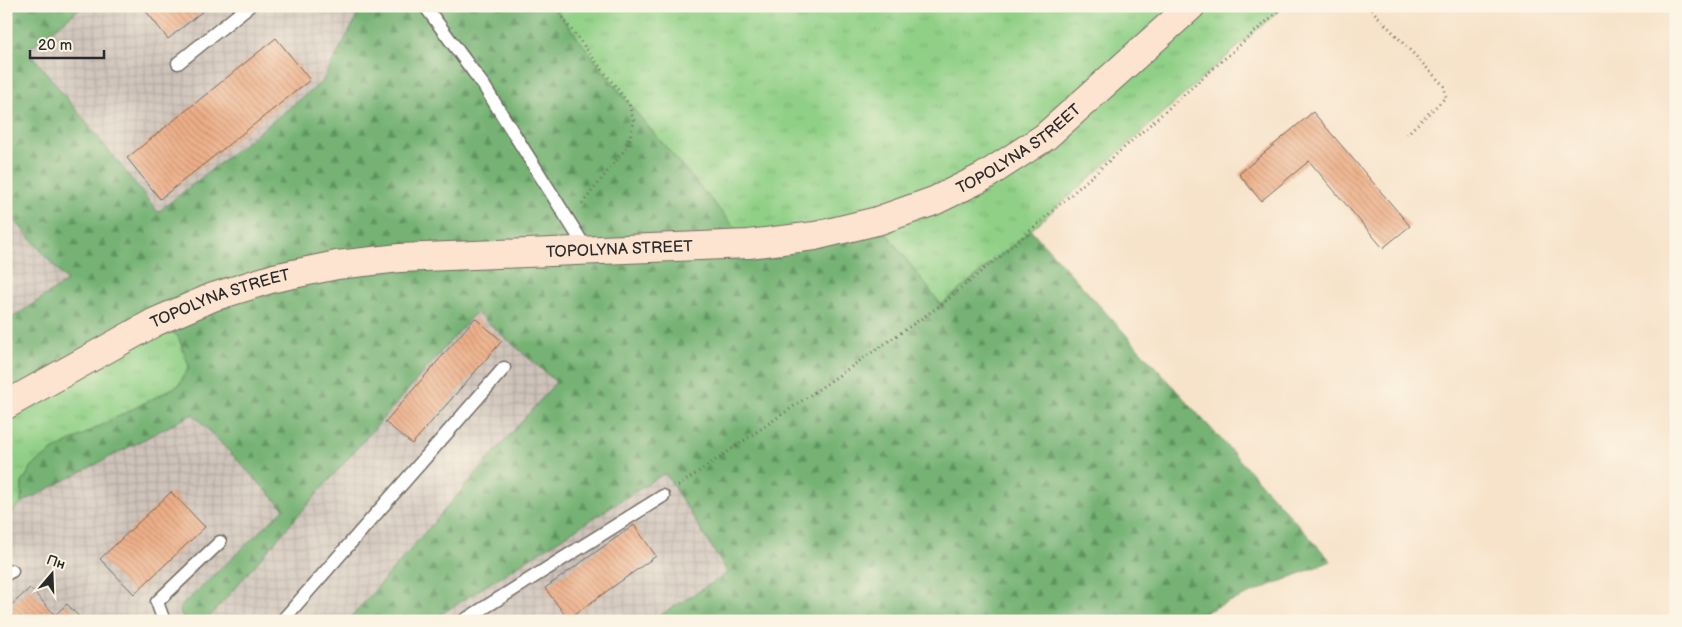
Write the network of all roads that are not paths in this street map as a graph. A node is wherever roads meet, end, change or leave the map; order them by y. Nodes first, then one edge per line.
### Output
1 (249, 6) edge
2 (425, 6) edge
3 (1191, 6) edge
4 (178, 63) dead end
5 (587, 250) junction
6 (504, 368) dead end
7 (6, 405) edge
8 (663, 496) road end
9 (220, 542) dead end
10 (164, 621) edge
11 (282, 621) edge
12 (463, 621) edge

1 - 4 lane
2 - 5 lane
3 - 5 main road, TOPOLYNA STREET
5 - 7 main road, TOPOLYNA STREET
6 - 11 lane
8 - 12 lane
9 - 10 lane

